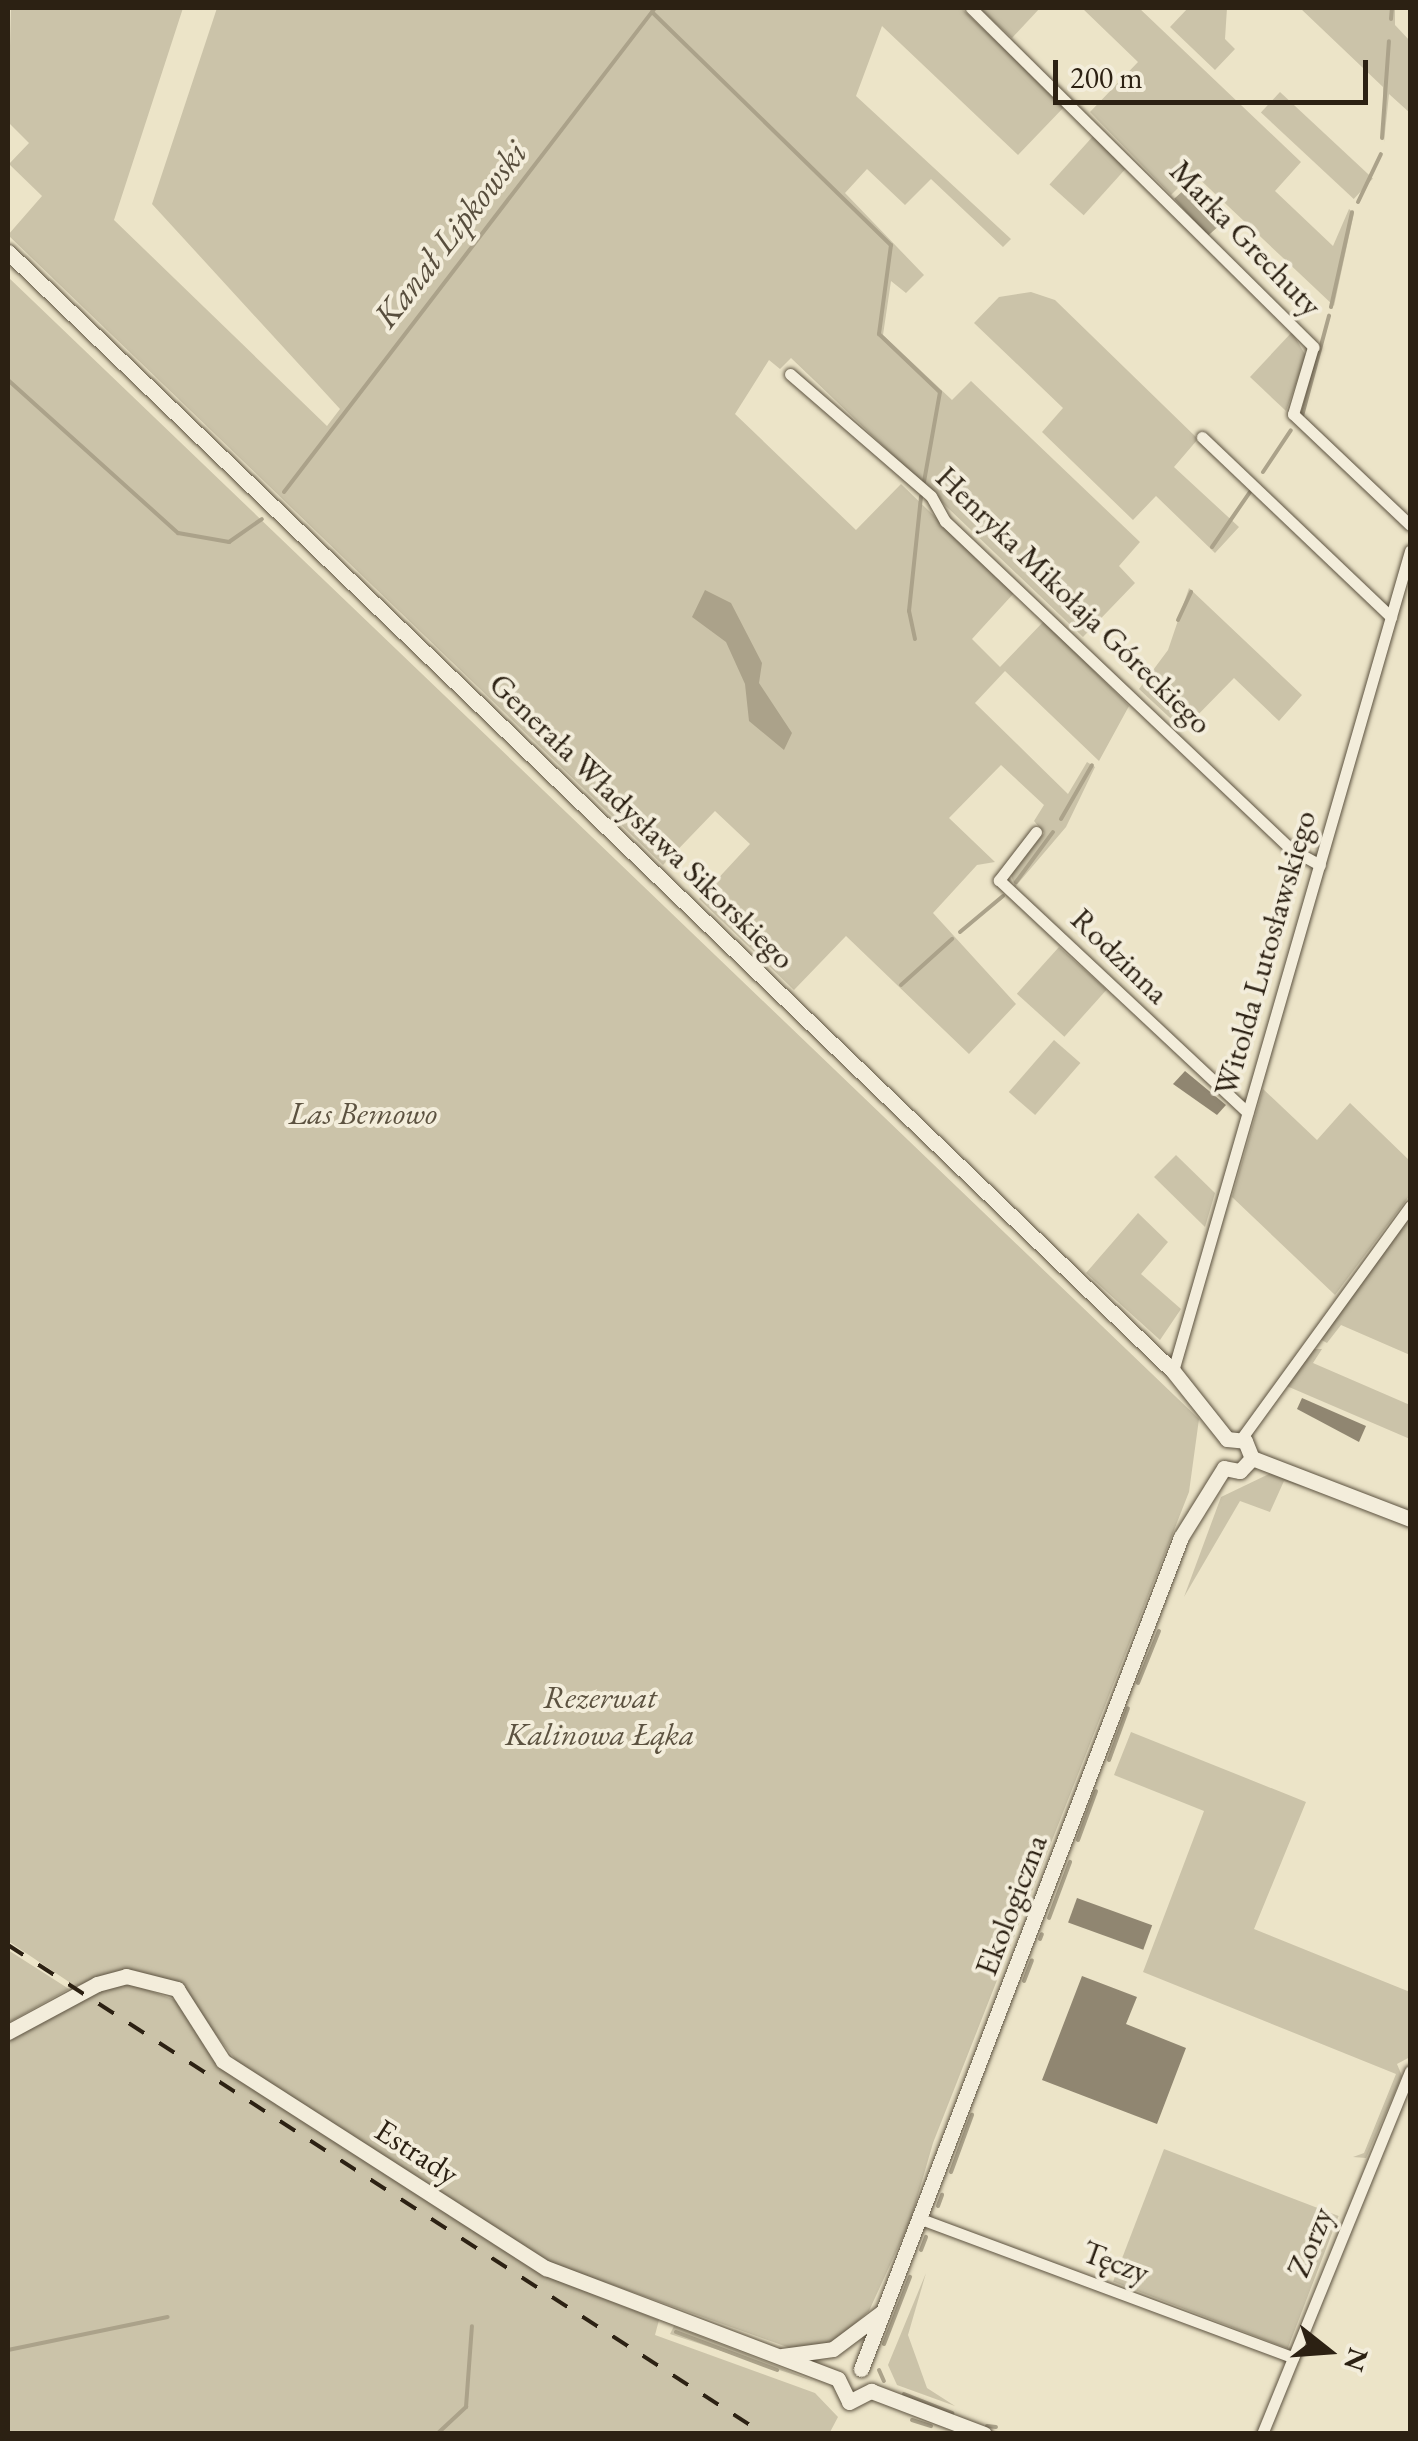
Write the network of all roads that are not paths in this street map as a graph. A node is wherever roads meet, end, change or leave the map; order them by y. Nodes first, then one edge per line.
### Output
1 (970, 8) edge
2 (8, 252) edge
3 (790, 374) dead end
4 (1202, 437) dead end
5 (1410, 524) edge
6 (1410, 551) edge
7 (1392, 617) junction
8 (1036, 832) dead end
9 (1320, 865) junction
10 (1247, 1112) junction
11 (1410, 1206) edge
12 (1173, 1370) junction
13 (1234, 1439) junction
14 (1252, 1458) junction
15 (1224, 1468) junction
16 (1410, 1519) edge
17 (8, 2032) edge
18 (1410, 2071) edge
19 (921, 2219) junction
20 (884, 2310) junction
21 (778, 2357) junction
22 (1292, 2357) junction
23 (860, 2369) junction
24 (838, 2380) junction
25 (871, 2391) junction
26 (984, 2434) edge
27 (1262, 2434) edge

1 - 5 street, Marka Grechuty
2 - 12 main road, Generała Władysława Sikorskiego
3 - 9 street, Henryka Mikołaja Góreckiego
4 - 7 street
6 - 7 street, Witolda Lutosławskiego
7 - 9 street, Witolda Lutosławskiego
8 - 10 street, Rodzinna
9 - 10 street, Witolda Lutosławskiego
10 - 12 street, Witolda Lutosławskiego
11 - 13 street
12 - 13 main road, Generała Władysława Sikorskiego
13 - 14 main road, Generała Władysława Sikorskiego
13 - 15 main road
14 - 15 main road
14 - 16 main road
15 - 19 main road, Ekologiczna
17 - 21 main road, Estrady
18 - 22 street, Zorzy
19 - 20 main road, Ekologiczna
19 - 22 street, Tęczy
20 - 21 main road
20 - 23 main road, Ekologiczna
21 - 24 main road, Estrady
22 - 27 street, Zorzy
23 - 24 main road
23 - 25 main road
24 - 25 main road, Estrady
25 - 26 main road

